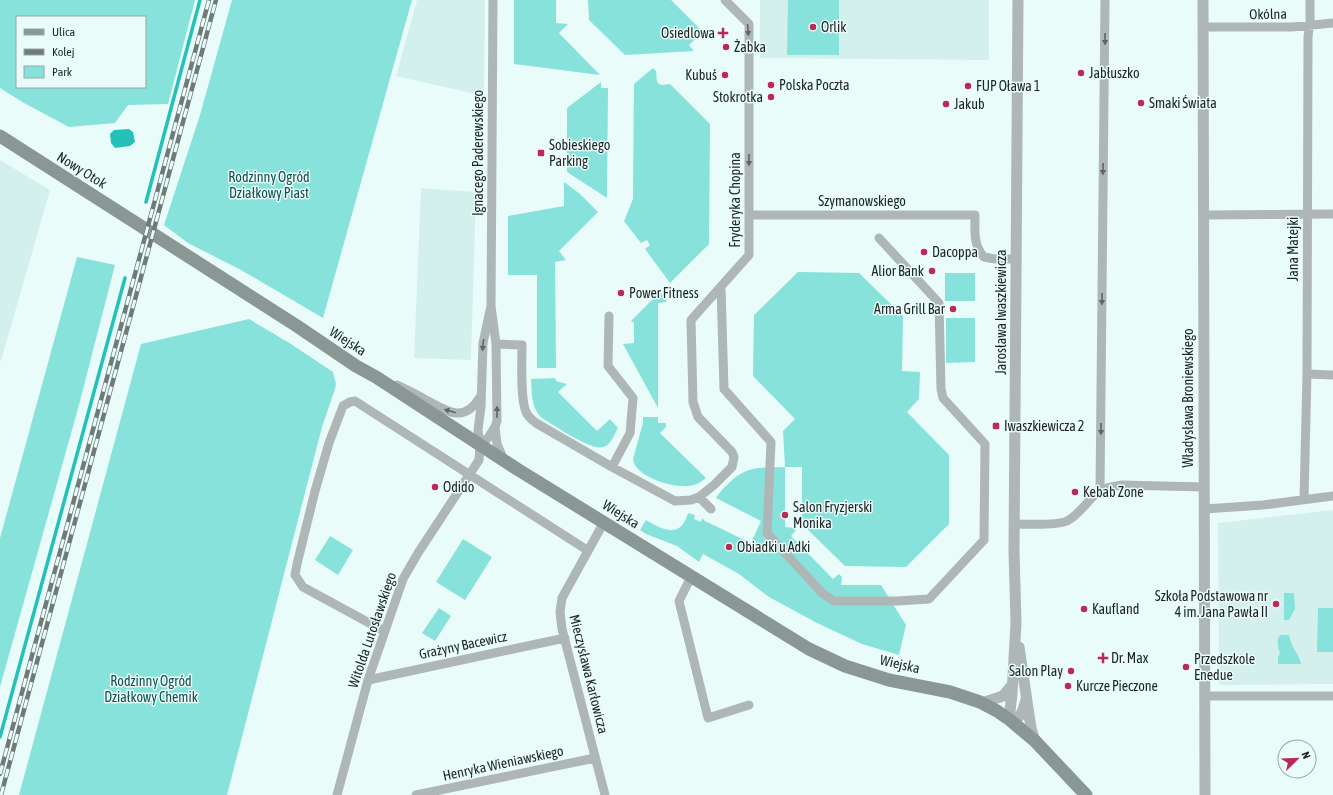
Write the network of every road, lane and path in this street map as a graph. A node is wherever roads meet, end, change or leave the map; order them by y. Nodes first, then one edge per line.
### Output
1 (493, 0) edge
2 (725, 0) edge
3 (1018, 0) edge
4 (1105, 0) edge
5 (1203, 0) edge
6 (1310, 0) edge
7 (1333, 23) edge
8 (1203, 27) junction
9 (1309, 27) junction
10 (0, 136) edge
11 (1308, 214) junction
12 (1333, 214) edge
13 (750, 215) junction
14 (1203, 215) junction
15 (147, 230) joint
16 (879, 238) dead end
17 (1017, 259) junction
18 (721, 287) junction
19 (491, 306) junction
20 (609, 316) dead end
21 (496, 344) junction
22 (1307, 374) junction
23 (1333, 375) edge
24 (376, 377) junction
25 (481, 396) junction
26 (496, 427) junction
27 (480, 444) junction
28 (505, 461) junction
29 (612, 467) junction
30 (470, 476) junction
31 (1204, 487) junction
32 (1100, 490) junction
33 (1333, 496) edge
34 (699, 497) junction
35 (1304, 499) junction
36 (711, 509) dead end
37 (1205, 509) junction
38 (604, 522) junction
39 (1015, 524) junction
40 (587, 550) junction
41 (691, 577) junction
42 (1016, 623) junction
43 (384, 631) junction
44 (565, 638) junction
45 (368, 680) junction
46 (1012, 685) junction
47 (1205, 696) junction
48 (1333, 696) edge
49 (1026, 700) junction
50 (982, 703) junction
51 (749, 705) dead end
52 (1011, 720) junction
53 (1035, 741) junction
54 (595, 758) junction
55 (337, 795) edge
56 (416, 795) edge
57 (605, 795) edge
58 (1086, 795) edge
59 (1204, 795) edge

1 - 19 street, Ignacego Paderewskiego
2 -> 13 street, Fryderyka Chopina
3 - 17 street, Jarosława Iwaszkiewicza
4 -> 32 street
5 - 8 street, Władysława Broniewskiego
6 - 9 street, Jana Matejki
7 - 9 street, Okólna
8 - 9 street, Okólna
8 - 14 street, Władysława Broniewskiego
9 - 11 street, Jana Matejki
10 - 15 main road, Nowy Otok
11 - 12 street
11 - 14 street
11 - 22 street, Jana Matejki
13 - 17 street, Szymanowskiego
13 - 18 street, Fryderyka Chopina
14 - 31 street, Władysława Broniewskiego
15 - 24 main road, Wiejska
16 - 18 street
17 - 39 street, Jarosława Iwaszkiewicza
18 - 34 street, Fryderyka Chopina
19 - 21 street
19 -> 25 street, Witolda Lutosławskiego
20 - 29 street
26 -> 21 street
21 - 29 street
22 - 23 street
22 - 35 street, Jana Matejki
25 -> 24 street
24 - 27 main road, Wiejska
25 - 27 street, Witolda Lutosławskiego
26 - 27 street
26 - 28 street
27 - 28 main road, Wiejska
27 - 30 street, Witolda Lutosławskiego
28 - 38 main road, Wiejska
29 - 34 street
30 - 40 street
30 - 43 street, Witolda Lutosławskiego
30 - 43 street
31 - 32 street
31 - 37 street, Władysława Broniewskiego
32 - 39 street
33 - 35 street
34 - 36 street
35 - 37 street
37 - 47 street, Władysława Broniewskiego
38 - 40 street, Mieczysława Karłowicza
38 - 41 main road, Wiejska
39 - 42 street, Jarosława Iwaszkiewicza
40 - 44 street, Mieczysława Karłowicza
41 - 50 main road, Wiejska
41 - 51 street
42 - 46 street, Jarosława Iwaszkiewicza
42 - 49 street, Jarosława Iwaszkiewicza
43 - 45 street, Witolda Lutosławskiego
44 - 45 street, Grażyny Bacewicz
44 - 54 street, Mieczysława Karłowicza
45 - 55 street, Witolda Lutosławskiego
46 - 50 street
46 - 52 street, Jarosława Iwaszkiewicza
47 - 48 street
47 - 59 street, Władysława Broniewskiego
49 - 52 street
49 - 53 street, Jarosława Iwaszkiewicza
50 - 52 main road, Wiejska
52 - 53 main road, Wiejska
53 - 58 main road, Wiejska
54 - 56 street, Henryka Wieniawskiego
54 - 57 street, Mieczysława Karłowicza

